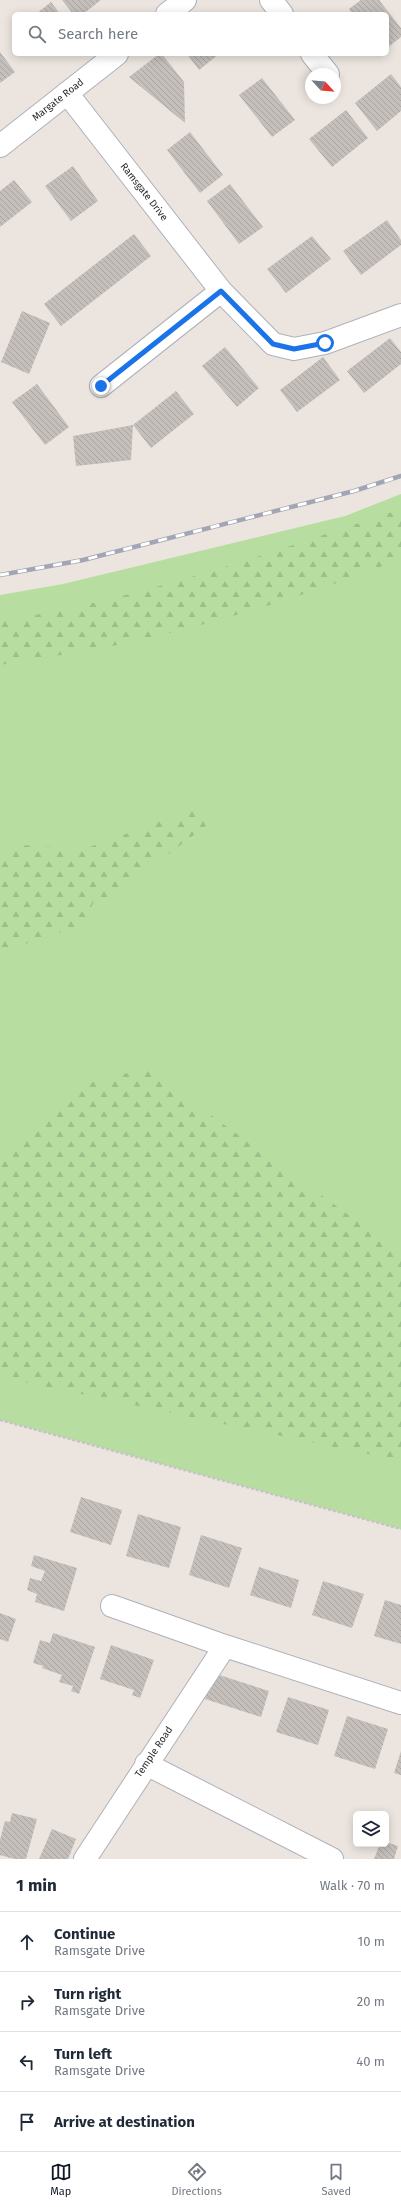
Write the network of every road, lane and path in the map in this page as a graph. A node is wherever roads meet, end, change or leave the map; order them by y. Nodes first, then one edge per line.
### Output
1 (185, 0) edge
2 (271, 0) edge
3 (170, 12) edge
4 (280, 12) edge
5 (114, 56) edge
6 (314, 56) edge
7 (323, 68) edge
8 (67, 93) junction
9 (0, 146) edge
10 (221, 291) junction
11 (401, 315) edge
12 (101, 386) dead end
13 (0, 1420) edge
14 (401, 1529) edge
15 (112, 1606) dead end
16 (225, 1646) junction
17 (401, 1703) edge
18 (146, 1764) junction
19 (85, 1859) edge
20 (332, 1859) edge

1 - 3 street
2 - 4 street
5 - 8 street, Margate Road
6 - 7 street
8 - 9 street, Margate Road
8 - 10 street, Ramsgate Drive
10 - 11 street, Ramsgate Drive
10 - 12 street
13 - 14 path
15 - 16 street
16 - 17 street
16 - 18 street, Temple Road
18 - 19 street, Temple Road
18 - 20 street

